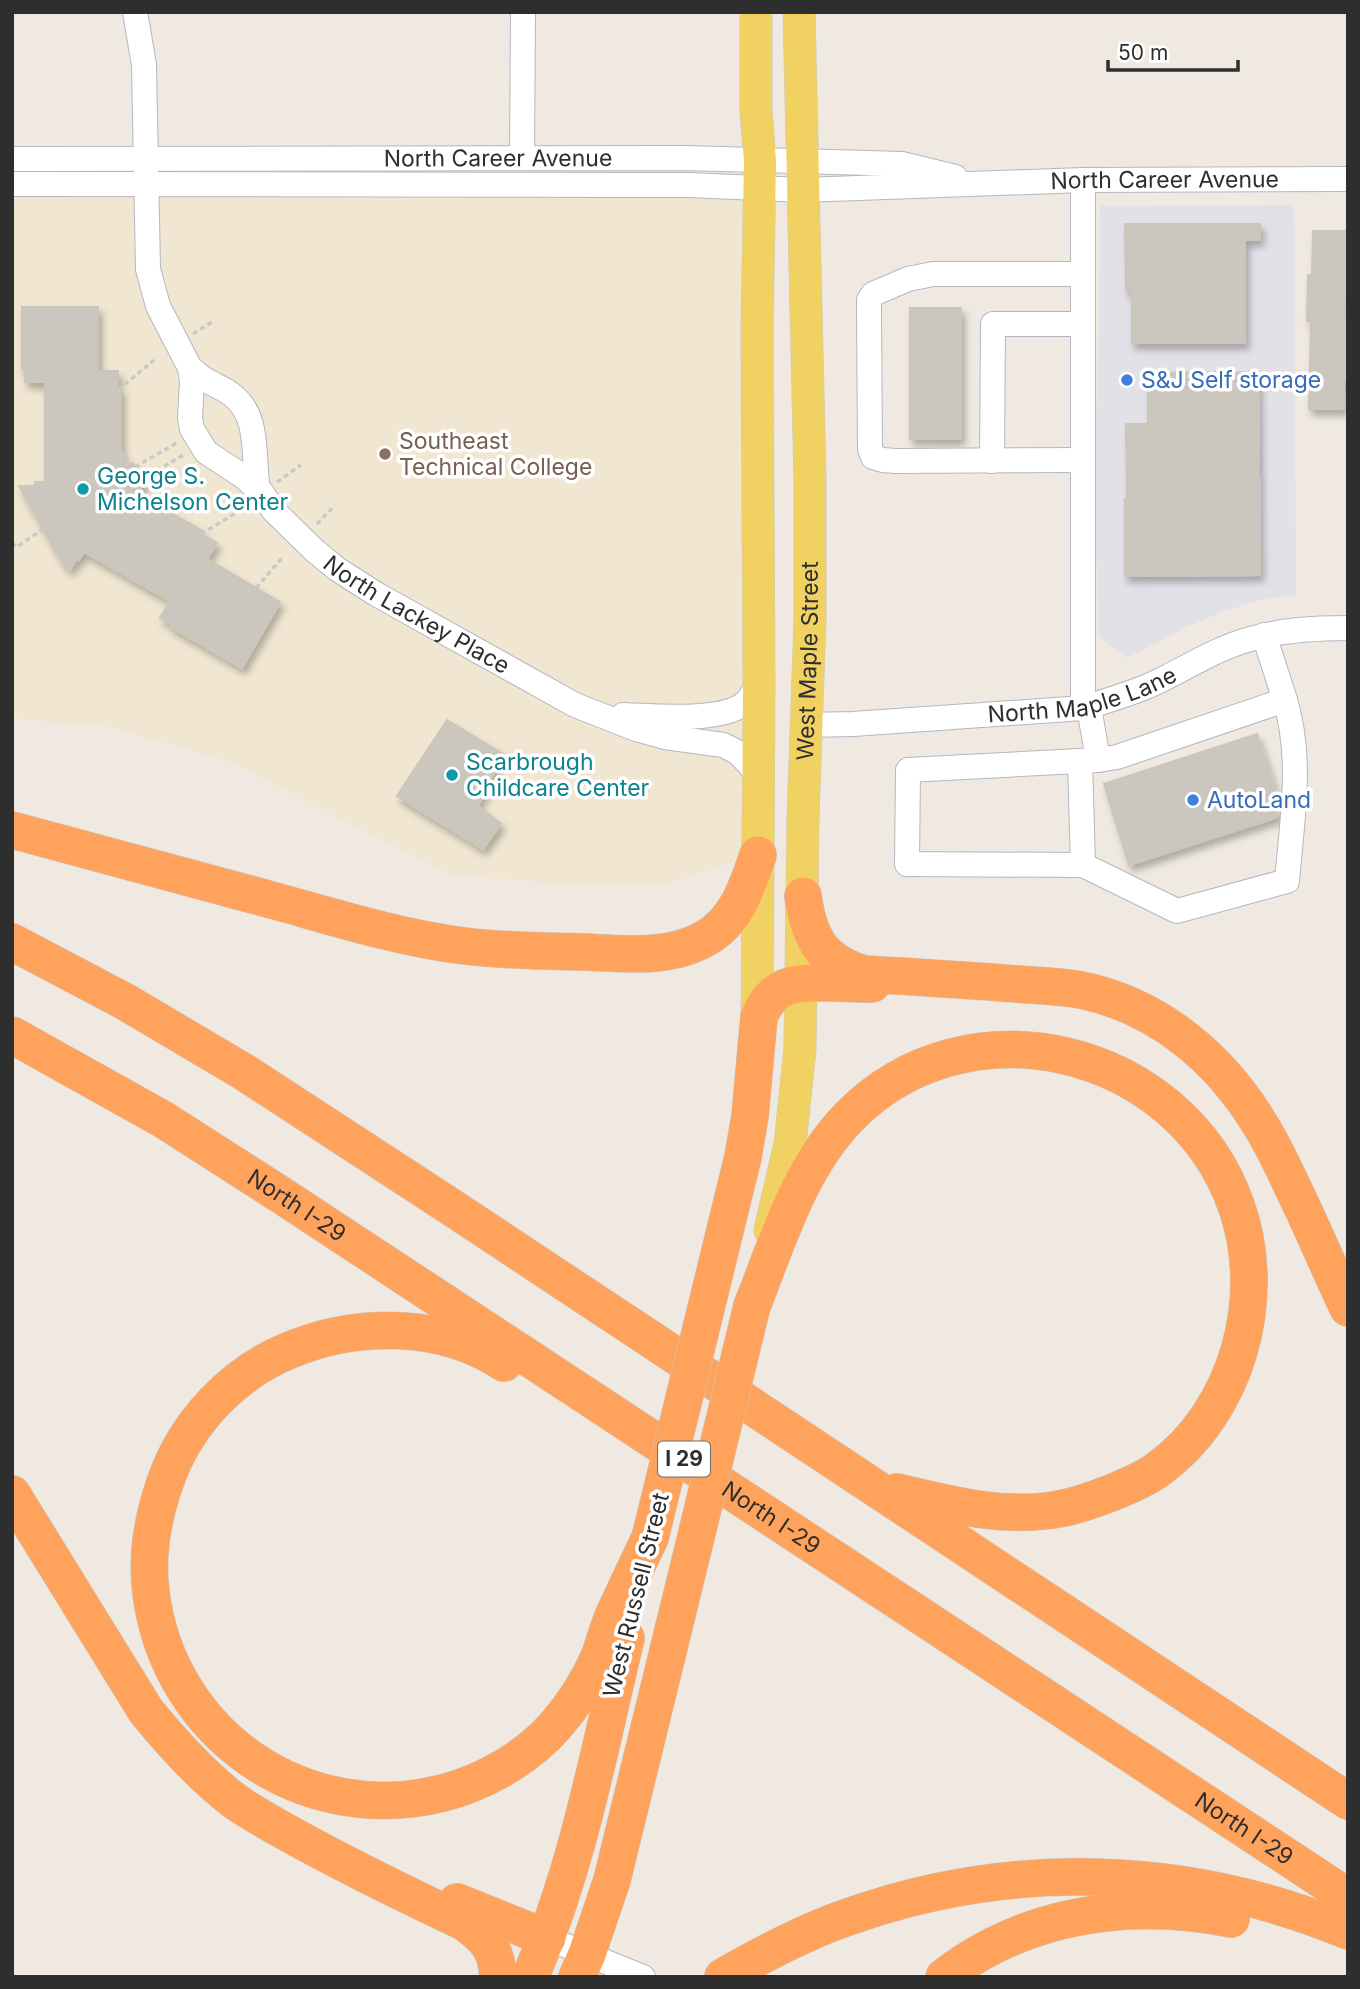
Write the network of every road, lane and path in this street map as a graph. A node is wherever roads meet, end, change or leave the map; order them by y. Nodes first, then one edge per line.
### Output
1 (135, 12) edge
2 (523, 12) edge
3 (756, 12) edge
4 (799, 12) edge
5 (522, 158) junction
6 (12, 159) edge
7 (146, 159) junction
8 (759, 175) junction
9 (803, 176) junction
10 (1348, 179) edge
11 (1083, 180) junction
12 (12, 184) edge
13 (147, 185) junction
14 (1083, 274) junction
15 (212, 322) dead end
16 (1083, 324) junction
17 (188, 338) dead end
18 (154, 360) dead end
19 (190, 368) junction
20 (118, 390) dead end
21 (186, 438) dead end
22 (193, 450) dead end
23 (1083, 460) junction
24 (992, 461) junction
25 (301, 465) dead end
26 (135, 467) dead end
27 (142, 480) dead end
28 (265, 487) junction
29 (335, 505) dead end
30 (241, 510) dead end
31 (43, 529) dead end
32 (312, 530) dead end
33 (201, 534) dead end
34 (12, 543) edge
35 (282, 558) dead end
36 (256, 588) dead end
37 (1348, 628) edge
38 (1264, 635) junction
39 (759, 682) junction
40 (1285, 700) junction
41 (1086, 708) junction
42 (594, 713) junction
43 (805, 724) junction
44 (1089, 760) junction
45 (759, 780) junction
46 (12, 830) edge
47 (758, 855) junction
48 (1083, 865) junction
49 (803, 896) junction
50 (12, 942) edge
51 (802, 984) junction
52 (1019, 984) junction
53 (12, 1035) edge
54 (757, 1044) junction
55 (752, 1306) junction
56 (1348, 1308) edge
57 (636, 1427) junction
58 (876, 1488) junction
59 (12, 1494) edge
60 (650, 1538) junction
61 (1348, 1801) edge
62 (303, 1842) junction
63 (1348, 1897) edge
64 (1348, 1931) edge
65 (547, 1938) junction
66 (1348, 1957) edge
67 (582, 1965) edge
68 (498, 1977) edge
69 (530, 1977) edge
70 (643, 1977) edge
71 (723, 1977) edge
72 (944, 1977) edge

1 - 7 street, North Lackey Place
2 - 5 street
3 - 8 main road, West Maple Street
4 - 9 main road, West Maple Street
5 - 7 street, North Career Avenue
5 - 8 street, North Career Avenue
6 - 7 street, North Career Avenue
7 - 13 street, North Lackey Place
8 - 9 street, North Career Avenue
8 - 13 street, North Career Avenue
8 - 39 main road, West Maple Street
9 - 11 street, North Career Avenue
9 - 43 main road, West Maple Street
10 - 11 street, North Career Avenue
11 - 14 street
12 - 13 street, North Career Avenue
13 - 19 street, North Lackey Place
14 - 16 street
14 - 24 street
15 - 17 path
16 - 23 street
16 - 24 street
18 - 20 path
19 - 28 street, North Lackey Place
19 - 28 street, North Lackey Place
21 - 26 path
22 - 27 path
23 - 24 street
23 - 41 street
25 - 28 path
28 - 42 street, North Lackey Place
29 - 32 path
30 - 33 path
31 - 34 path
35 - 36 path
37 - 38 street, North Maple Lane
38 - 40 street
38 - 41 street, North Maple Lane
39 - 42 street, North Lackey Place
39 - 45 main road, West Maple Street
40 - 44 street
40 - 48 street
41 - 43 street, North Maple Lane
41 - 44 street
42 - 45 street, North Lackey Place
43 - 49 main road, West Maple Street
44 - 48 street
44 - 48 street
45 - 47 main road, West Maple Street
46 - 47 highway
47 - 54 main road, West Maple Street
49 - 51 main road, West Maple Street
49 - 52 highway
50 - 58 highway
51 - 52 highway
51 - 54 highway, West Russell Street
51 - 55 main road, West Maple Street
52 - 56 highway
53 - 57 highway, North I-29 / I 29
54 - 60 highway, West Russell Street, bridge
55 - 58 highway, West Russell Street
55 - 67 highway, West Russell Street, bridge
57 - 60 highway
57 - 63 highway, North I-29 / I 29
58 - 61 highway
59 - 62 highway
60 - 65 highway, West Russell Street
62 - 65 highway
62 - 68 highway
64 - 71 highway
65 - 67 street
65 - 69 highway, West Russell Street
66 - 72 highway
67 - 70 street

